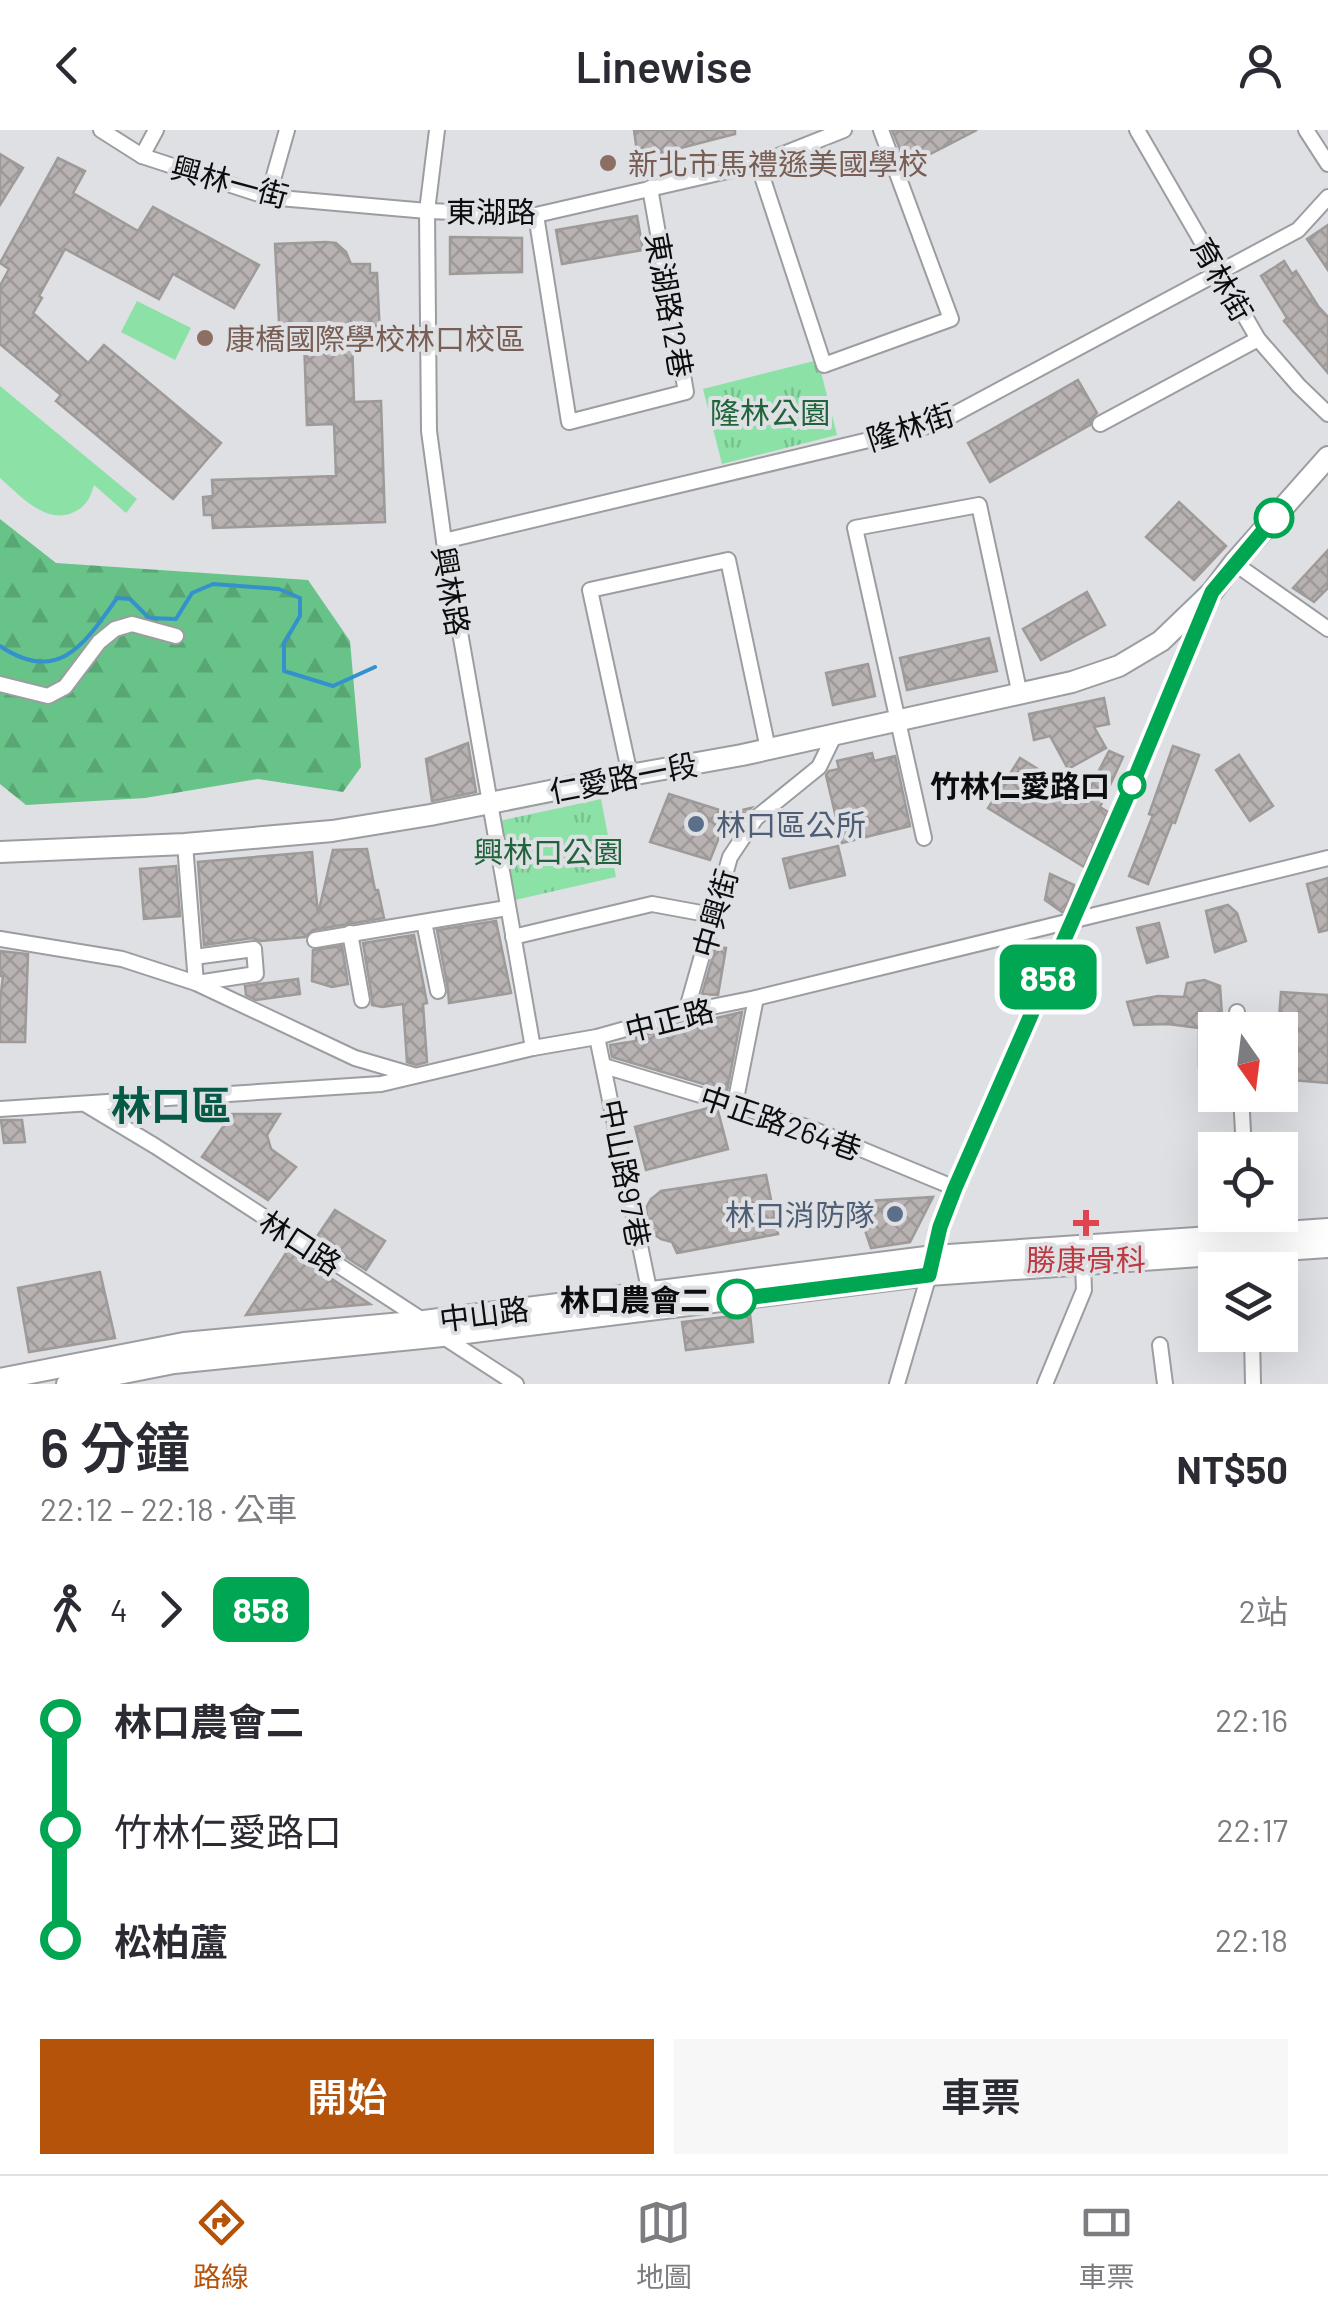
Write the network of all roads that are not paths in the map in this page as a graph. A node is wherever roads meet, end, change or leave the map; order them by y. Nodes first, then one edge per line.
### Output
1 (101, 130) edge
2 (156, 130) edge
3 (286, 130) edge
4 (437, 130) edge
5 (844, 130) edge
6 (882, 130) edge
7 (1136, 130) edge
8 (1306, 130) edge
9 (814, 136) edge
10 (142, 156) junction
11 (758, 164) junction
12 (1328, 164) edge
13 (650, 188) junction
14 (268, 196) junction
15 (1328, 197) edge
16 (428, 211) junction
17 (536, 215) junction
18 (1219, 272) junction
19 (1258, 339) junction
20 (1328, 414) edge
21 (1100, 424) dead end
22 (1328, 458) edge
23 (444, 541) junction
24 (1234, 563) junction
25 (1212, 592) junction
26 (1328, 629) edge
27 (176, 636) dead end
28 (0, 684) edge
29 (1020, 695) junction
30 (897, 722) junction
31 (835, 734) junction
32 (768, 749) junction
33 (630, 775) junction
34 (488, 804) junction
35 (924, 838) dead end
36 (185, 844) junction
37 (0, 852) edge
38 (1328, 858) edge
39 (507, 908) junction
40 (712, 915) junction
41 (1073, 919) junction
42 (424, 922) junction
43 (350, 933) junction
44 (513, 937) junction
45 (0, 939) edge
46 (315, 940) dead end
47 (194, 957) junction
48 (196, 983) junction
49 (438, 991) dead end
50 (756, 998) junction
51 (362, 1000) dead end
52 (686, 1012) junction
53 (597, 1037) junction
54 (533, 1048) junction
55 (604, 1066) junction
56 (419, 1076) junction
57 (84, 1103) junction
58 (735, 1104) junction
59 (0, 1109) edge
60 (955, 1188) junction
61 (1328, 1229) edge
62 (1248, 1243) edge
63 (1328, 1247) edge
64 (1083, 1264) junction
65 (932, 1265) junction
66 (652, 1301) junction
67 (424, 1321) junction
68 (442, 1336) junction
69 (1160, 1344) dead end
70 (1253, 1352) edge
71 (0, 1380) edge
72 (67, 1384) edge
73 (516, 1384) edge
74 (898, 1384) edge
75 (1045, 1384) edge
76 (1166, 1384) edge
77 (1254, 1384) edge

1 - 10 street, 興林一街
2 - 10 street
3 - 14 street
4 - 16 street, 興林路
5 - 9 street, 東湖路
6 - 11 street
7 - 18 street, 育林街
8 - 12 street
9 - 11 street, 東湖路
10 - 14 street, 興林一街
11 - 13 street, 東湖路
13 - 17 street, 東湖路
13 - 17 street, 東湖路12巷
14 - 16 street, 興林一街
15 - 18 street, 隆林街
16 - 17 street, 東湖路
16 - 23 street, 興林路
18 - 19 street, 育林街
18 - 23 street, 隆林街
19 - 20 street, 育林街
19 - 21 street
22 - 24 main road, 仁愛路一段
23 - 34 street, 興林路
24 - 25 main road, 仁愛路一段
24 - 26 street
25 - 29 main road, 仁愛路一段
25 - 41 street
27 - 28 street
29 - 30 main road, 仁愛路一段
29 - 30 street
30 - 31 main road, 仁愛路一段
30 - 35 street
31 - 32 main road, 仁愛路一段
31 - 40 street, 中興街
32 - 33 main road, 仁愛路一段
32 - 33 street
33 - 34 main road, 仁愛路一段
34 - 36 main road, 仁愛路一段
34 - 39 street, 興林路
36 - 37 main road, 仁愛路一段
36 - 47 street
38 - 41 street, 中正路
39 - 42 street
39 - 44 street, 興林路
40 - 44 street
40 - 52 street, 中興街
41 - 50 street, 中正路
41 - 60 street
42 - 43 street
42 - 49 street
43 - 46 street
43 - 51 street
44 - 54 street, 興林路
45 - 48 street
47 - 48 street
47 - 48 street
48 - 56 street
50 - 52 street, 中正路
50 - 58 street
52 - 53 street, 中正路
53 - 54 street, 中正路
53 - 55 street, 中山路97巷
54 - 56 street, 中正路
55 - 58 street, 中正路264巷
55 - 66 street, 中山路97巷
56 - 57 street, 中正路
57 - 59 street, 中正路
57 - 67 street, 林口路
58 - 60 street, 中正路264巷
60 - 65 street
61 - 62 main road, 中山路
62 - 63 main road, 中山路
62 - 64 main road, 中山路
62 - 65 main road, 中山路
64 - 65 main road, 中山路
64 - 75 street
65 - 66 main road, 中山路
65 - 74 street
66 - 67 main road, 中山路
66 - 68 main road, 中山路
67 - 68 main road, 林口路
67 - 71 main road, 中山路
68 - 72 main road, 中山路
68 - 73 street, 林口路
69 - 76 street
70 - 77 street

